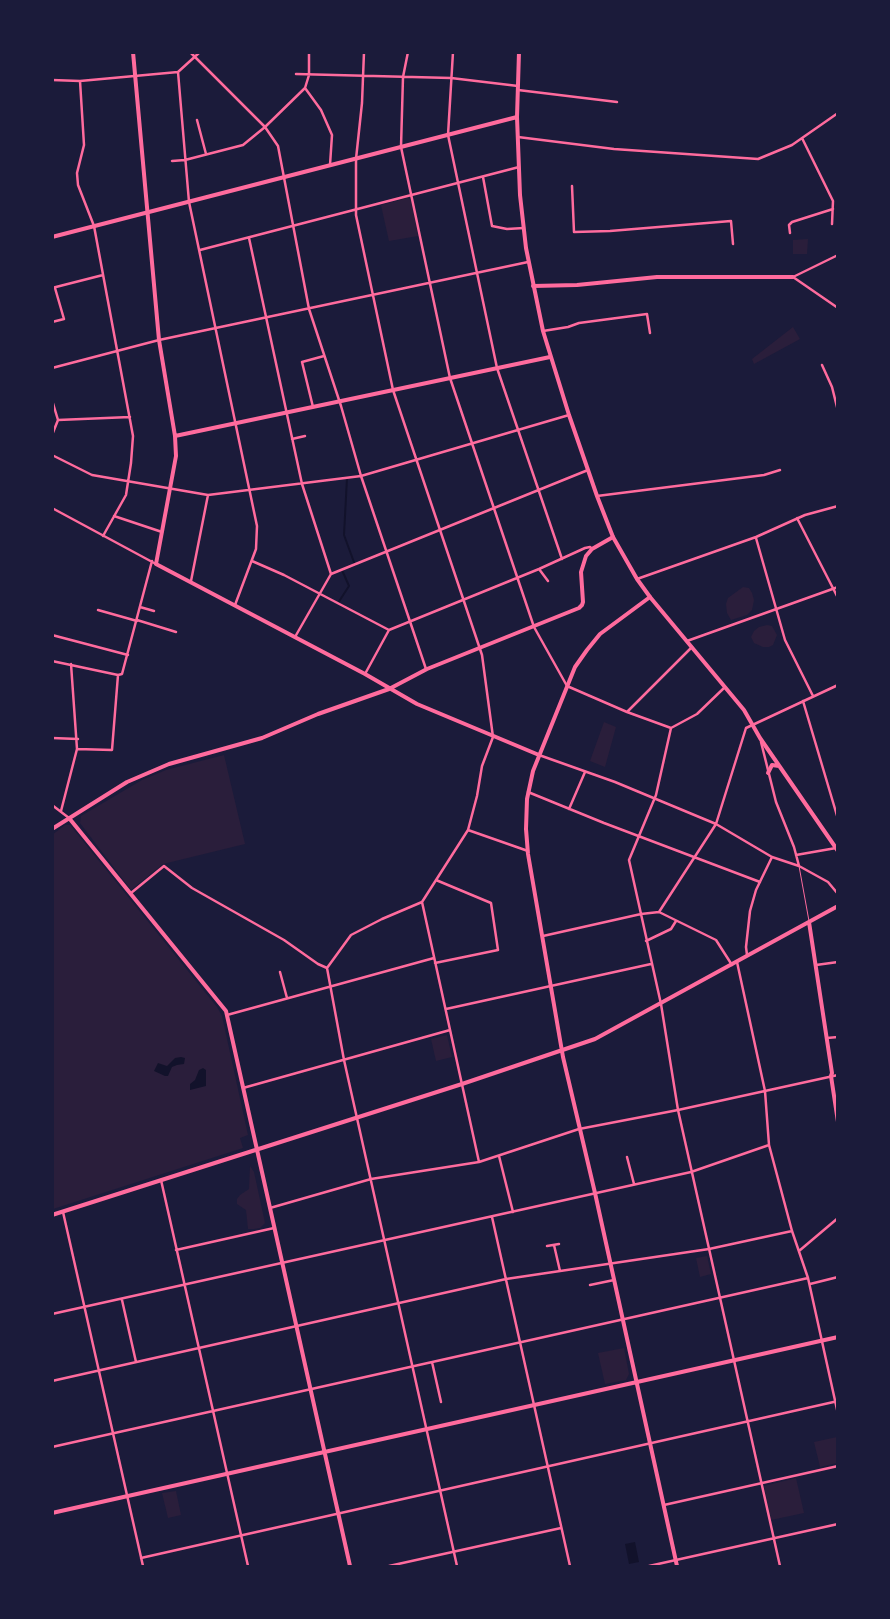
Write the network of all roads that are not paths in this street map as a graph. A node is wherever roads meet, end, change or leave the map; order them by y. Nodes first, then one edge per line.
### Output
1 (133, 52) edge
2 (190, 52) edge
3 (200, 52) edge
4 (309, 52) edge
5 (364, 52) edge
6 (408, 52) edge
7 (453, 52) edge
8 (519, 52) edge
9 (194, 57) junction
10 (178, 72) junction
11 (296, 74) dead end
12 (309, 75) junction
13 (136, 76) junction
14 (364, 76) junction
15 (403, 77) junction
16 (451, 78) junction
17 (52, 80) edge
18 (80, 81) junction
19 (305, 88) junction
20 (518, 88) junction
21 (617, 102) dead end
22 (838, 113) edge
23 (517, 117) junction
24 (197, 120) dead end
25 (265, 128) junction
26 (448, 135) junction
27 (518, 136) junction
28 (802, 138) junction
29 (401, 147) junction
30 (206, 154) junction
31 (356, 159) junction
32 (185, 160) junction
33 (172, 161) dead end
34 (330, 165) junction
35 (518, 167) junction
36 (285, 177) junction
37 (482, 177) junction
38 (458, 183) junction
39 (572, 186) dead end
40 (412, 195) junction
41 (838, 199) edge
42 (833, 201) junction
43 (189, 202) junction
44 (833, 208) junction
45 (355, 210) junction
46 (148, 213) junction
47 (832, 224) dead end
48 (94, 226) junction
49 (294, 226) junction
50 (524, 228) junction
51 (790, 233) dead end
52 (52, 237) edge
53 (249, 238) junction
54 (732, 244) dead end
55 (200, 250) junction
56 (838, 255) edge
57 (528, 262) junction
58 (478, 274) junction
59 (103, 276) junction
60 (792, 277) junction
61 (430, 284) junction
62 (533, 286) junction
63 (54, 288) edge
64 (373, 296) junction
65 (838, 308) edge
66 (309, 309) junction
67 (266, 318) junction
68 (52, 322) edge
69 (215, 329) junction
70 (543, 331) junction
71 (650, 333) dead end
72 (159, 340) junction
73 (118, 351) junction
74 (324, 356) junction
75 (550, 357) junction
76 (822, 365) dead end
77 (52, 368) edge
78 (497, 368) junction
79 (450, 378) junction
80 (392, 390) junction
81 (52, 400) edge
82 (339, 401) junction
83 (313, 406) junction
84 (837, 406) edge
85 (286, 412) junction
86 (838, 412) edge
87 (568, 415) junction
88 (130, 417) junction
89 (58, 420) junction
90 (235, 423) junction
91 (518, 430) junction
92 (52, 435) edge
93 (175, 436) junction
94 (305, 436) dead end
95 (292, 439) junction
96 (473, 444) junction
97 (52, 456) edge
98 (416, 460) junction
99 (588, 470) junction
100 (780, 470) dead end
101 (361, 476) junction
102 (128, 481) junction
103 (302, 484) junction
104 (171, 489) junction
105 (249, 490) junction
106 (538, 490) junction
107 (208, 495) junction
108 (597, 496) junction
109 (838, 506) edge
110 (52, 508) edge
111 (494, 508) junction
112 (114, 516) junction
113 (797, 518) junction
114 (440, 530) junction
115 (162, 532) junction
116 (103, 536) junction
117 (613, 537) junction
118 (756, 537) junction
119 (592, 549) junction
120 (387, 552) junction
121 (562, 559) junction
122 (252, 561) junction
123 (154, 563) junction
124 (539, 569) junction
125 (331, 574) junction
126 (517, 578) junction
127 (637, 579) junction
128 (191, 581) junction
129 (548, 581) dead end
130 (838, 587) edge
131 (833, 589) junction
132 (320, 593) junction
133 (650, 597) junction
134 (838, 598) edge
135 (463, 600) junction
136 (234, 605) junction
137 (140, 607) junction
138 (776, 609) junction
139 (98, 610) dead end
140 (154, 611) dead end
141 (137, 621) junction
142 (410, 622) junction
143 (534, 627) junction
144 (389, 630) junction
145 (176, 632) dead end
146 (52, 635) edge
147 (295, 637) junction
148 (686, 641) junction
149 (692, 648) junction
150 (480, 649) junction
151 (128, 655) junction
152 (52, 661) edge
153 (71, 664) junction
154 (426, 669) junction
155 (365, 674) junction
156 (118, 675) junction
157 (838, 685) edge
158 (567, 686) junction
159 (724, 688) junction
160 (389, 689) junction
161 (814, 696) junction
162 (803, 701) junction
163 (627, 712) junction
164 (752, 724) junction
165 (671, 728) junction
166 (493, 737) junction
167 (52, 738) edge
168 (760, 738) junction
169 (78, 739) junction
170 (77, 749) junction
171 (539, 755) junction
172 (779, 766) junction
173 (585, 772) junction
174 (768, 774) junction
175 (528, 792) junction
176 (655, 799) junction
177 (52, 805) edge
178 (569, 809) junction
179 (61, 811) junction
180 (69, 818) junction
181 (838, 819) edge
182 (716, 824) junction
183 (52, 829) edge
184 (468, 830) junction
185 (640, 836) junction
186 (837, 849) edge
187 (528, 851) junction
188 (796, 855) junction
189 (695, 857) junction
190 (772, 857) junction
191 (799, 866) junction
192 (436, 880) junction
193 (760, 882) junction
194 (131, 893) junction
195 (838, 894) edge
196 (422, 902) junction
197 (838, 906) edge
198 (659, 912) junction
199 (641, 914) junction
200 (676, 920) junction
201 (809, 922) junction
202 (543, 936) junction
203 (646, 941) junction
204 (748, 956) junction
205 (434, 958) junction
206 (838, 962) edge
207 (435, 963) junction
208 (652, 964) junction
209 (734, 964) junction
210 (816, 965) junction
211 (327, 968) junction
212 (280, 972) dead end
213 (331, 986) junction
214 (551, 986) junction
215 (287, 998) junction
216 (661, 1004) junction
217 (446, 1010) junction
218 (227, 1015) junction
219 (450, 1030) junction
220 (838, 1037) edge
221 (827, 1038) junction
222 (562, 1050) junction
223 (344, 1060) junction
224 (838, 1075) edge
225 (831, 1076) junction
226 (462, 1084) junction
227 (243, 1088) junction
228 (765, 1091) junction
229 (678, 1110) junction
230 (357, 1117) junction
231 (838, 1122) edge
232 (580, 1129) junction
233 (769, 1146) junction
234 (256, 1149) junction
235 (499, 1156) junction
236 (627, 1157) dead end
237 (479, 1162) junction
238 (691, 1172) junction
239 (370, 1179) junction
240 (160, 1180) junction
241 (634, 1184) junction
242 (595, 1193) junction
243 (270, 1208) junction
244 (63, 1211) junction
245 (513, 1212) junction
246 (52, 1214) edge
247 (492, 1217) junction
248 (838, 1218) edge
249 (274, 1228) junction
250 (792, 1231) junction
251 (384, 1240) junction
252 (559, 1244) dead end
253 (554, 1245) junction
254 (547, 1246) dead end
255 (709, 1249) junction
256 (176, 1250) junction
257 (799, 1251) junction
258 (282, 1263) junction
259 (610, 1264) junction
260 (560, 1271) junction
261 (838, 1277) edge
262 (808, 1278) junction
263 (506, 1279) junction
264 (614, 1280) junction
265 (809, 1284) junction
266 (183, 1285) junction
267 (590, 1285) dead end
268 (720, 1298) junction
269 (121, 1300) junction
270 (398, 1303) junction
271 (84, 1308) junction
272 (52, 1314) edge
273 (622, 1319) junction
274 (296, 1326) junction
275 (838, 1337) edge
276 (822, 1340) junction
277 (520, 1343) junction
278 (198, 1348) junction
279 (734, 1360) junction
280 (136, 1362) junction
281 (432, 1362) junction
282 (412, 1367) junction
283 (98, 1370) junction
284 (52, 1381) edge
285 (637, 1382) junction
286 (310, 1389) junction
287 (836, 1401) edge
288 (441, 1402) dead end
289 (534, 1404) junction
290 (213, 1412) junction
291 (838, 1414) edge
292 (747, 1422) junction
293 (426, 1429) junction
294 (114, 1434) junction
295 (651, 1443) junction
296 (52, 1448) edge
297 (324, 1452) junction
298 (548, 1466) junction
299 (838, 1466) edge
300 (228, 1473) junction
301 (761, 1483) junction
302 (441, 1490) junction
303 (127, 1496) junction
304 (664, 1505) junction
305 (52, 1512) edge
306 (338, 1513) junction
307 (838, 1524) edge
308 (561, 1528) junction
309 (242, 1535) junction
310 (774, 1538) junction
311 (454, 1552) junction
312 (141, 1558) junction
313 (676, 1561) junction
314 (142, 1566) edge
315 (248, 1566) edge
316 (350, 1566) edge
317 (389, 1566) edge
318 (457, 1566) edge
319 (570, 1566) edge
320 (649, 1566) edge
321 (677, 1566) edge
322 (780, 1566) edge

1 - 13 street
2 - 9 street
3 - 9 street
4 - 12 street
5 - 14 street
6 - 15 street
7 - 16 street
8 - 20 street
9 - 10 street
9 - 25 street
10 - 13 street
10 - 32 street
11 - 12 street
12 - 14 street
12 - 19 street
13 - 18 street
13 - 46 street
14 - 15 street
14 - 31 street
15 - 16 street
15 - 29 street
16 - 20 street
16 - 26 street
17 - 18 street
18 - 48 street
19 - 25 street
19 - 34 street
20 - 21 street
20 - 23 street
22 - 28 street
23 - 26 street
23 - 27 street
24 - 30 street
25 - 30 street
25 - 36 street
26 - 29 street
26 - 38 street
27 - 28 street
27 - 35 street
28 - 42 street
29 - 31 street
29 - 40 street
30 - 32 street
31 - 34 street
31 - 45 street
32 - 33 street
32 - 43 street
34 - 36 street
35 - 37 street
35 - 50 street
36 - 43 street
36 - 49 street
37 - 38 street
37 - 50 street
38 - 40 street
38 - 58 street
39 - 54 street
40 - 45 street
40 - 61 street
41 - 42 street
42 - 44 street
43 - 46 street
43 - 55 street
44 - 47 street
44 - 51 street
45 - 49 street
45 - 64 street
46 - 48 street
46 - 72 street
48 - 52 street
48 - 59 street
49 - 53 street
49 - 66 street
50 - 57 street
53 - 55 street
53 - 67 street
55 - 69 street
56 - 60 street
57 - 58 street
57 - 62 street
58 - 61 street
58 - 78 street
59 - 63 street
59 - 73 street
60 - 62 street
60 - 65 street
61 - 64 street
61 - 79 street
62 - 70 street
63 - 68 street
64 - 66 street
64 - 80 street
66 - 67 street
66 - 74 street
67 - 69 street
67 - 85 street
69 - 72 street
69 - 90 street
70 - 71 street
70 - 75 street
72 - 73 street
72 - 93 street
73 - 77 street
73 - 88 street
74 - 82 street
74 - 83 street
75 - 78 street
75 - 87 street
76 - 84 street
78 - 79 street
78 - 91 street
79 - 80 street
79 - 96 street
80 - 82 street
80 - 98 street
81 - 89 street
82 - 83 street
82 - 101 street
83 - 85 street
84 - 86 street
85 - 90 street
85 - 95 street
87 - 91 street
87 - 99 street
88 - 89 street
88 - 102 street
89 - 92 street
90 - 93 street
90 - 105 street
91 - 96 street
91 - 106 street
93 - 104 street
94 - 95 street
95 - 103 street
96 - 98 street
96 - 111 street
97 - 102 street
98 - 101 street
98 - 114 street
99 - 106 street
99 - 108 street
100 - 108 street
101 - 103 street
101 - 120 street
102 - 104 street
102 - 112 street
103 - 105 street
103 - 125 street
104 - 107 street
104 - 115 street
105 - 107 street
105 - 122 street
106 - 111 street
106 - 121 street
107 - 128 street
108 - 117 street
109 - 113 street
110 - 116 street
111 - 114 street
111 - 126 street
112 - 115 street
112 - 116 street
113 - 118 street
113 - 131 street
114 - 120 street
114 - 135 street
115 - 123 street
116 - 123 street
117 - 119 street
117 - 127 street
118 - 127 street
118 - 138 street
119 - 121 street
119 - 143 street
120 - 125 street
120 - 142 street
121 - 124 street
122 - 132 street
122 - 136 street
123 - 128 street
123 - 137 street
124 - 126 street
124 - 129 street
125 - 132 street
126 - 135 street
126 - 143 street
127 - 133 street
128 - 136 street
130 - 131 street
131 - 134 street
131 - 138 street
132 - 144 street
132 - 147 street
133 - 148 street
133 - 158 street
135 - 142 street
135 - 150 street
136 - 147 street
137 - 140 street
137 - 141 street
138 - 148 street
138 - 161 street
139 - 141 street
141 - 145 street
141 - 151 street
142 - 144 street
142 - 154 street
143 - 150 street
143 - 158 street
144 - 155 street
146 - 151 street
147 - 155 street
148 - 149 street
149 - 159 street
149 - 163 street
150 - 154 street
150 - 166 street
151 - 156 street
152 - 153 street
153 - 156 street
153 - 169 street
154 - 160 street
155 - 160 street
156 - 170 street
157 - 161 street
158 - 163 street
158 - 171 street
159 - 164 street
159 - 165 street
160 - 166 street
160 - 180 street
161 - 162 street
162 - 164 street
162 - 181 street
163 - 165 street
164 - 168 street
164 - 182 street
165 - 176 street
166 - 171 street
166 - 184 street
167 - 169 street
168 - 172 street
168 - 174 street
169 - 170 street
170 - 179 street
171 - 173 street
171 - 175 street
172 - 174 street
172 - 186 street
173 - 176 street
173 - 178 street
174 - 188 street
175 - 178 street
175 - 187 street
176 - 182 street
176 - 185 street
177 - 179 street
178 - 185 street
179 - 180 street
180 - 183 street
180 - 194 street
182 - 189 street
182 - 190 street
184 - 187 street
184 - 192 street
185 - 189 street
185 - 199 street
186 - 188 street
187 - 202 street
188 - 191 street
189 - 193 street
189 - 198 street
190 - 191 street
190 - 193 street
191 - 195 street
191 - 201 lane
192 - 196 street
192 - 207 street
193 - 204 street
194 - 211 street
194 - 218 street
196 - 205 street
196 - 211 street
197 - 201 street
198 - 199 street
198 - 200 street
199 - 202 street
199 - 203 street
200 - 203 street
200 - 209 street
201 - 204 street
201 - 210 street
202 - 214 street
203 - 208 street
204 - 209 street
205 - 207 street
205 - 213 street
206 - 210 street
207 - 217 street
208 - 214 street
208 - 216 street
209 - 216 street
209 - 228 street
210 - 221 street
211 - 213 street
212 - 215 street
213 - 215 street
213 - 223 street
214 - 217 street
214 - 222 street
215 - 218 street
216 - 222 street
216 - 229 street
217 - 219 street
218 - 227 street
219 - 223 street
219 - 226 street
220 - 221 street
221 - 225 street
222 - 226 street
222 - 232 street
223 - 227 street
223 - 230 street
224 - 225 street
225 - 228 street
225 - 231 street
226 - 230 street
226 - 237 street
227 - 234 street
228 - 229 street
228 - 233 street
229 - 232 street
229 - 238 street
230 - 234 street
230 - 239 street
232 - 235 street
232 - 242 street
233 - 238 street
233 - 250 street
234 - 240 street
234 - 243 street
235 - 237 street
235 - 245 street
236 - 241 street
237 - 239 street
238 - 241 street
238 - 255 street
239 - 243 street
239 - 251 street
240 - 244 street
240 - 256 street
241 - 242 street
242 - 245 street
242 - 259 street
243 - 249 street
244 - 246 street
244 - 271 street
245 - 247 street
247 - 251 street
247 - 263 street
248 - 257 street
249 - 256 street
249 - 258 street
250 - 255 street
250 - 257 street
251 - 258 street
251 - 270 street
252 - 253 street
253 - 254 street
253 - 260 street
255 - 259 street
255 - 268 street
256 - 266 street
257 - 262 street
258 - 266 street
258 - 274 street
259 - 260 street
259 - 264 street
260 - 263 street
261 - 265 street
262 - 265 street
262 - 268 street
263 - 270 street
263 - 277 street
264 - 267 street
264 - 273 street
265 - 276 street
266 - 269 street
266 - 278 street
268 - 273 street
268 - 279 street
269 - 271 street
269 - 280 street
270 - 274 street
270 - 282 street
271 - 272 street
271 - 283 street
273 - 277 street
273 - 285 street
274 - 278 street
274 - 286 street
275 - 276 street
276 - 279 street
276 - 287 street
277 - 281 street
277 - 289 street
278 - 280 street
278 - 290 street
279 - 285 street
279 - 292 street
280 - 283 street
281 - 282 street
281 - 288 street
282 - 286 street
282 - 293 street
283 - 284 street
283 - 294 street
285 - 289 street
285 - 295 street
286 - 290 street
286 - 297 street
287 - 291 street
287 - 292 street
289 - 293 street
289 - 298 street
290 - 294 street
290 - 300 street
292 - 295 street
292 - 301 street
293 - 297 street
293 - 302 street
294 - 296 street
294 - 303 street
295 - 298 street
295 - 304 street
297 - 300 street
297 - 306 street
298 - 302 street
298 - 308 street
299 - 301 street
300 - 303 street
300 - 309 street
301 - 304 street
301 - 310 street
302 - 306 street
302 - 311 street
303 - 305 street
303 - 312 street
304 - 313 street
306 - 309 street
306 - 316 street
307 - 310 street
308 - 311 street
308 - 319 street
309 - 312 street
309 - 315 street
310 - 313 street
310 - 322 street
311 - 317 street
311 - 318 street
312 - 314 street
313 - 320 street
313 - 321 street

